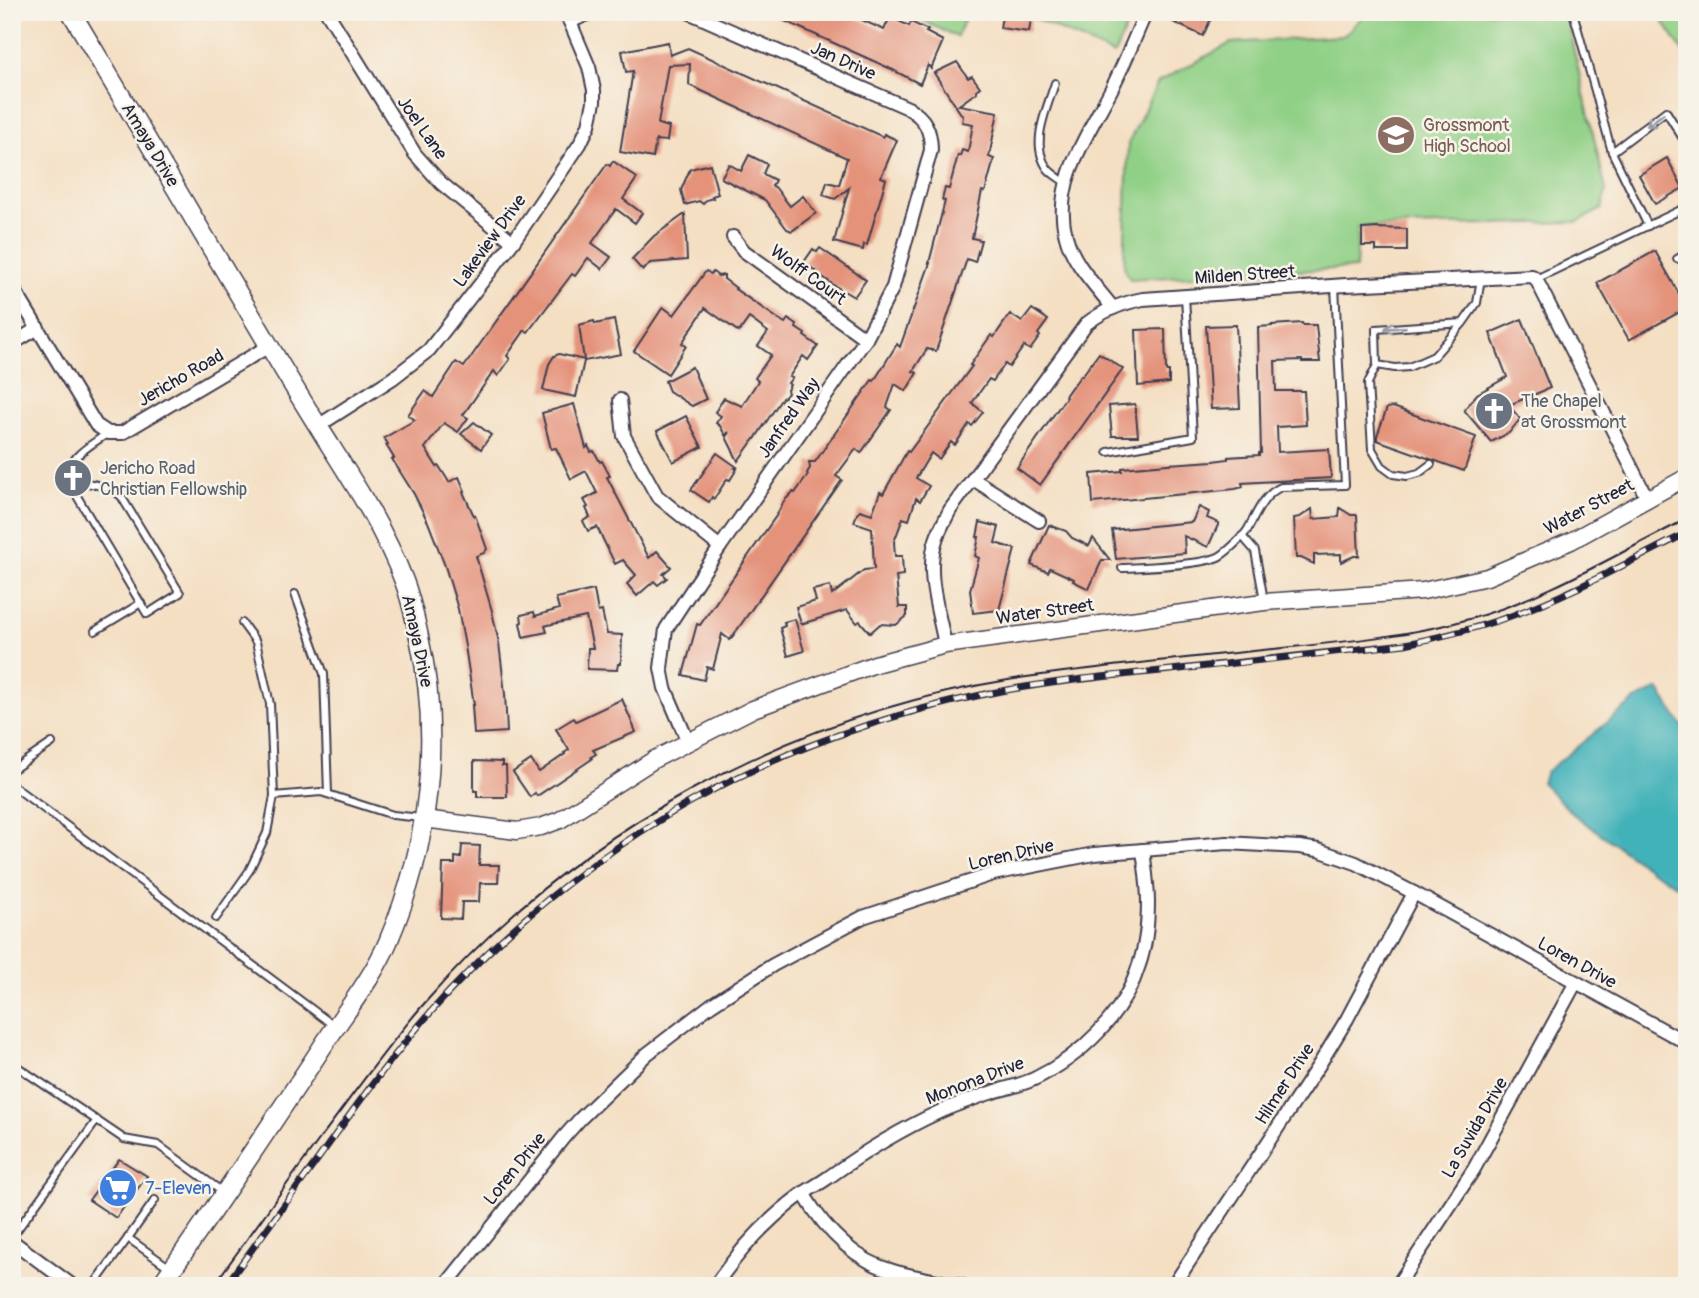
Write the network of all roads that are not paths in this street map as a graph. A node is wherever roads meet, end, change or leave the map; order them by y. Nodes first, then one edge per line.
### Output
1 (71, 12) edge
2 (327, 12) edge
3 (591, 12) edge
4 (688, 12) edge
5 (1146, 12) edge
6 (1573, 12) edge
7 (567, 17) edge
8 (1055, 83) dead end
9 (908, 108) joint
10 (1687, 145) edge
11 (1612, 152) junction
12 (1066, 183) junction
13 (1687, 207) edge
14 (1648, 226) junction
15 (733, 237) dead end
16 (513, 242) junction
17 (1687, 253) edge
18 (1677, 259) dead end
19 (1481, 278) junction
20 (1536, 279) junction
21 (12, 286) edge
22 (1335, 286) junction
23 (1185, 296) junction
24 (1113, 308) junction
25 (1463, 323) junction
26 (38, 328) junction
27 (866, 339) junction
28 (12, 344) edge
29 (270, 346) junction
30 (1377, 365) junction
31 (620, 400) dead end
32 (318, 426) junction
33 (108, 433) junction
34 (1108, 452) dead end
35 (1431, 464) dead end
36 (1687, 477) edge
37 (973, 479) junction
38 (72, 488) junction
39 (1647, 498) junction
40 (1039, 522) dead end
41 (1242, 536) junction
42 (720, 547) junction
43 (1122, 568) dead end
44 (295, 594) dead end
45 (1264, 602) junction
46 (141, 603) junction
47 (242, 623) dead end
48 (95, 631) dead end
49 (945, 645) junction
50 (688, 742) junction
51 (52, 743) dead end
52 (12, 770) edge
53 (12, 785) edge
54 (328, 794) junction
55 (274, 796) junction
56 (424, 819) junction
57 (1143, 849) junction
58 (1414, 893) junction
59 (216, 918) dead end
60 (1576, 982) junction
61 (335, 1027) junction
62 (1687, 1043) edge
63 (12, 1063) edge
64 (97, 1120) junction
65 (803, 1193) junction
66 (225, 1194) junction
67 (155, 1200) dead end
68 (128, 1238) junction
69 (12, 1239) edge
70 (172, 1269) junction
71 (73, 1286) edge
72 (93, 1286) edge
73 (160, 1286) edge
74 (445, 1286) edge
75 (715, 1286) edge
76 (963, 1286) edge
77 (1173, 1286) edge
78 (1397, 1286) edge

1 - 29 main road, Amaya Drive
2 - 16 street, Joel Lane
3 - 7 street
4 - 9 street, Jan Drive
5 - 12 street
6 - 11 lane
7 - 16 street, Lakeview Drive
8 - 12 lane
9 - 27 street, Janfred Way
10 -> 11 lane
11 - 14 lane
12 - 24 street
13 - 14 lane
14 - 20 lane
15 - 27 street, Wolff Court
16 - 32 street, Lakeview Drive
17 - 18 lane
19 - 20 street, Milden Street
19 - 22 street, Milden Street
19 - 25 lane
20 - 39 street
21 - 26 street
22 - 23 street, Milden Street
22 - 41 lane
23 - 24 street, Milden Street
23 - 34 lane
24 - 37 street, Milden Street
25 - 30 lane
25 -> 30 lane
26 - 28 street
26 - 33 street
27 - 42 street, Janfred Way
29 - 32 main road, Amaya Drive
29 - 33 street, Jericho Road
30 - 35 lane
31 - 42 street
32 - 56 main road, Amaya Drive
33 - 38 lane
36 - 39 street, Water Street
37 - 40 street
37 - 49 street, Milden Street
38 - 46 lane
38 - 46 lane
39 - 45 street, Water Street
41 - 43 lane
41 - 45 lane
42 - 50 street, Janfred Way
44 - 54 lane
45 - 49 street, Water Street
46 - 48 lane
47 - 55 lane
49 - 50 street, Water Street
50 - 56 street, Water Street
51 - 52 lane
53 - 61 lane
54 - 55 lane
54 - 56 lane
55 - 59 lane
56 - 61 main road, Amaya Drive
57 - 58 street, Loren Drive
57 - 65 street, Monona Drive
57 - 74 street, Loren Drive
58 - 60 street, Loren Drive
58 - 77 street, Hilmer Drive
60 - 62 street, Loren Drive
60 - 78 street, La Suvida Drive
61 - 66 main road, Amaya Drive
63 - 64 lane
64 - 66 lane
64 - 69 lane
65 - 75 street, Monona Drive
65 - 76 street
66 - 70 main road, Amaya Drive
67 - 68 lane
68 - 70 lane
68 - 72 lane
69 - 71 street
70 - 73 main road, Amaya Drive

